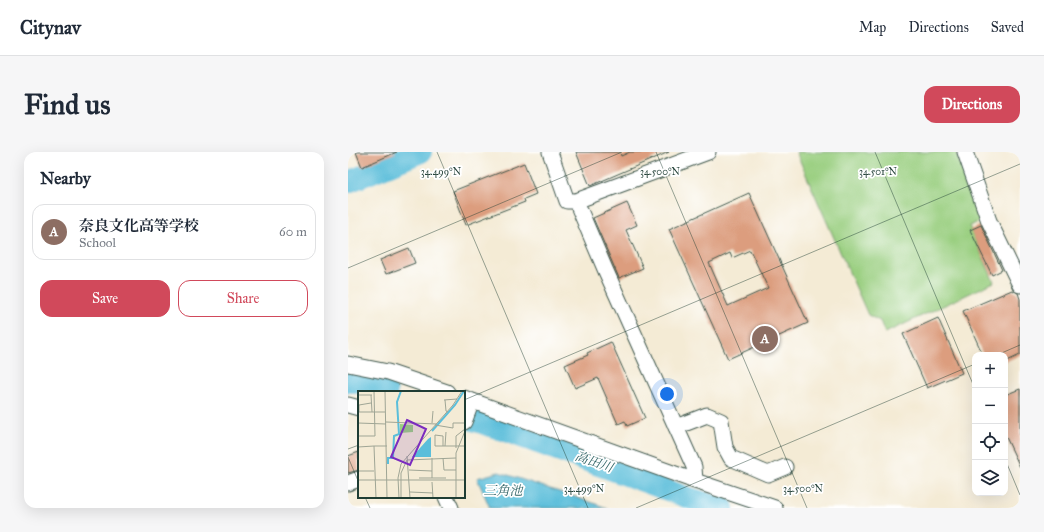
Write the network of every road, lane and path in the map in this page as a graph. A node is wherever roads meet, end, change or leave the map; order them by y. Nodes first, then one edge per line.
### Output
1 (550, 152) edge
2 (708, 152) edge
3 (965, 152) edge
4 (576, 201) junction
5 (1020, 284) edge
6 (348, 364) edge
7 (443, 391) edge
8 (348, 406) edge
9 (467, 407) edge
10 (358, 408) edge
11 (676, 428) junction
12 (785, 467) dead end
13 (358, 479) edge
14 (694, 481) junction
15 (348, 483) edge
16 (446, 498) edge
17 (451, 508) edge
18 (776, 508) edge

1 - 4 street
2 - 4 street
3 - 5 street
4 - 11 street
6 - 7 street
8 - 10 street
9 - 14 street
11 - 12 street
11 - 14 street
13 - 15 street
14 - 18 street
16 - 17 street

